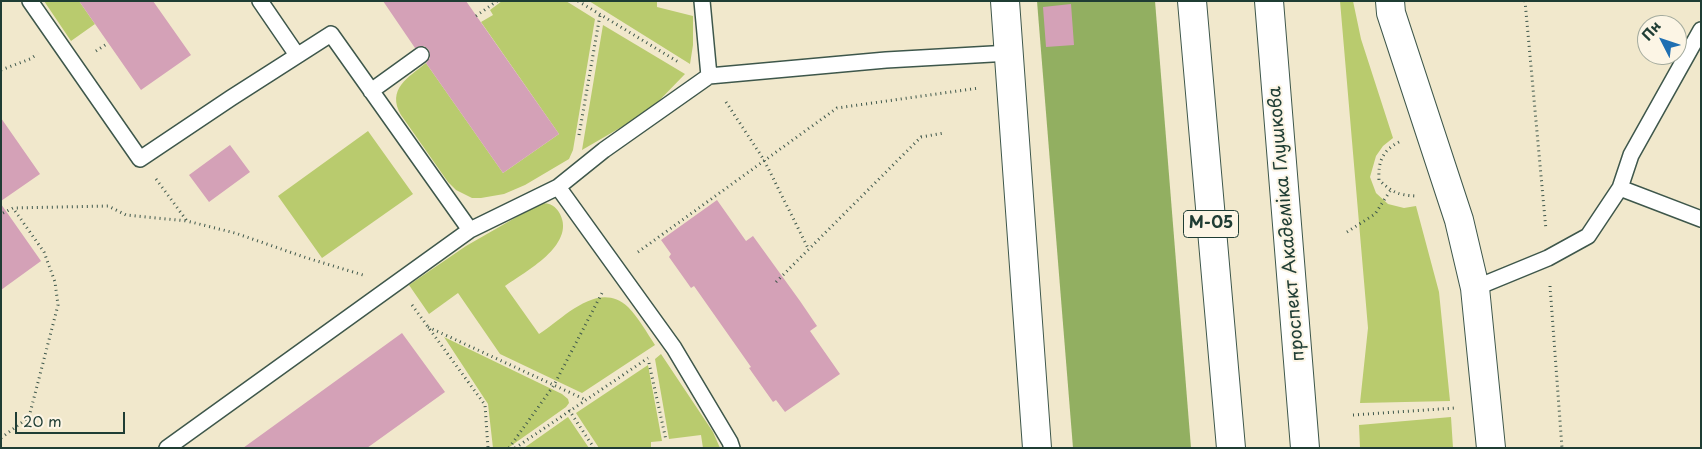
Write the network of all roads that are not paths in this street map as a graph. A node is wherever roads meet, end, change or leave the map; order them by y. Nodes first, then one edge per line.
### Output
1 (30, 1) edge
2 (260, 1) edge
3 (702, 1) edge
4 (1005, 1) edge
5 (1192, 1) edge
6 (1269, 1) edge
7 (1390, 1) edge
8 (1701, 30) edge
9 (1010, 53) junction
10 (297, 55) junction
11 (421, 55) dead end
12 (709, 76) junction
13 (371, 92) junction
14 (558, 187) junction
15 (1620, 188) junction
16 (1701, 219) edge
17 (470, 230) junction
18 (1475, 288) junction
19 (166, 448) edge
20 (732, 448) edge
21 (1037, 448) edge
22 (1230, 448) edge
23 (1305, 448) edge
24 (1492, 448) edge

1 - 10 lane
2 - 10 lane
3 - 12 lane
4 - 9 main road
5 - 22 main road, М-05
6 - 23 main road, проспект Академіка Глушкова
7 - 18 main road
8 - 15 lane
9 - 12 lane
9 - 21 main road
10 - 13 lane
11 - 13 lane
12 - 14 lane
13 - 17 lane
14 - 17 lane
14 - 20 lane
15 - 16 lane
15 - 18 lane
17 - 19 lane
18 - 24 main road

